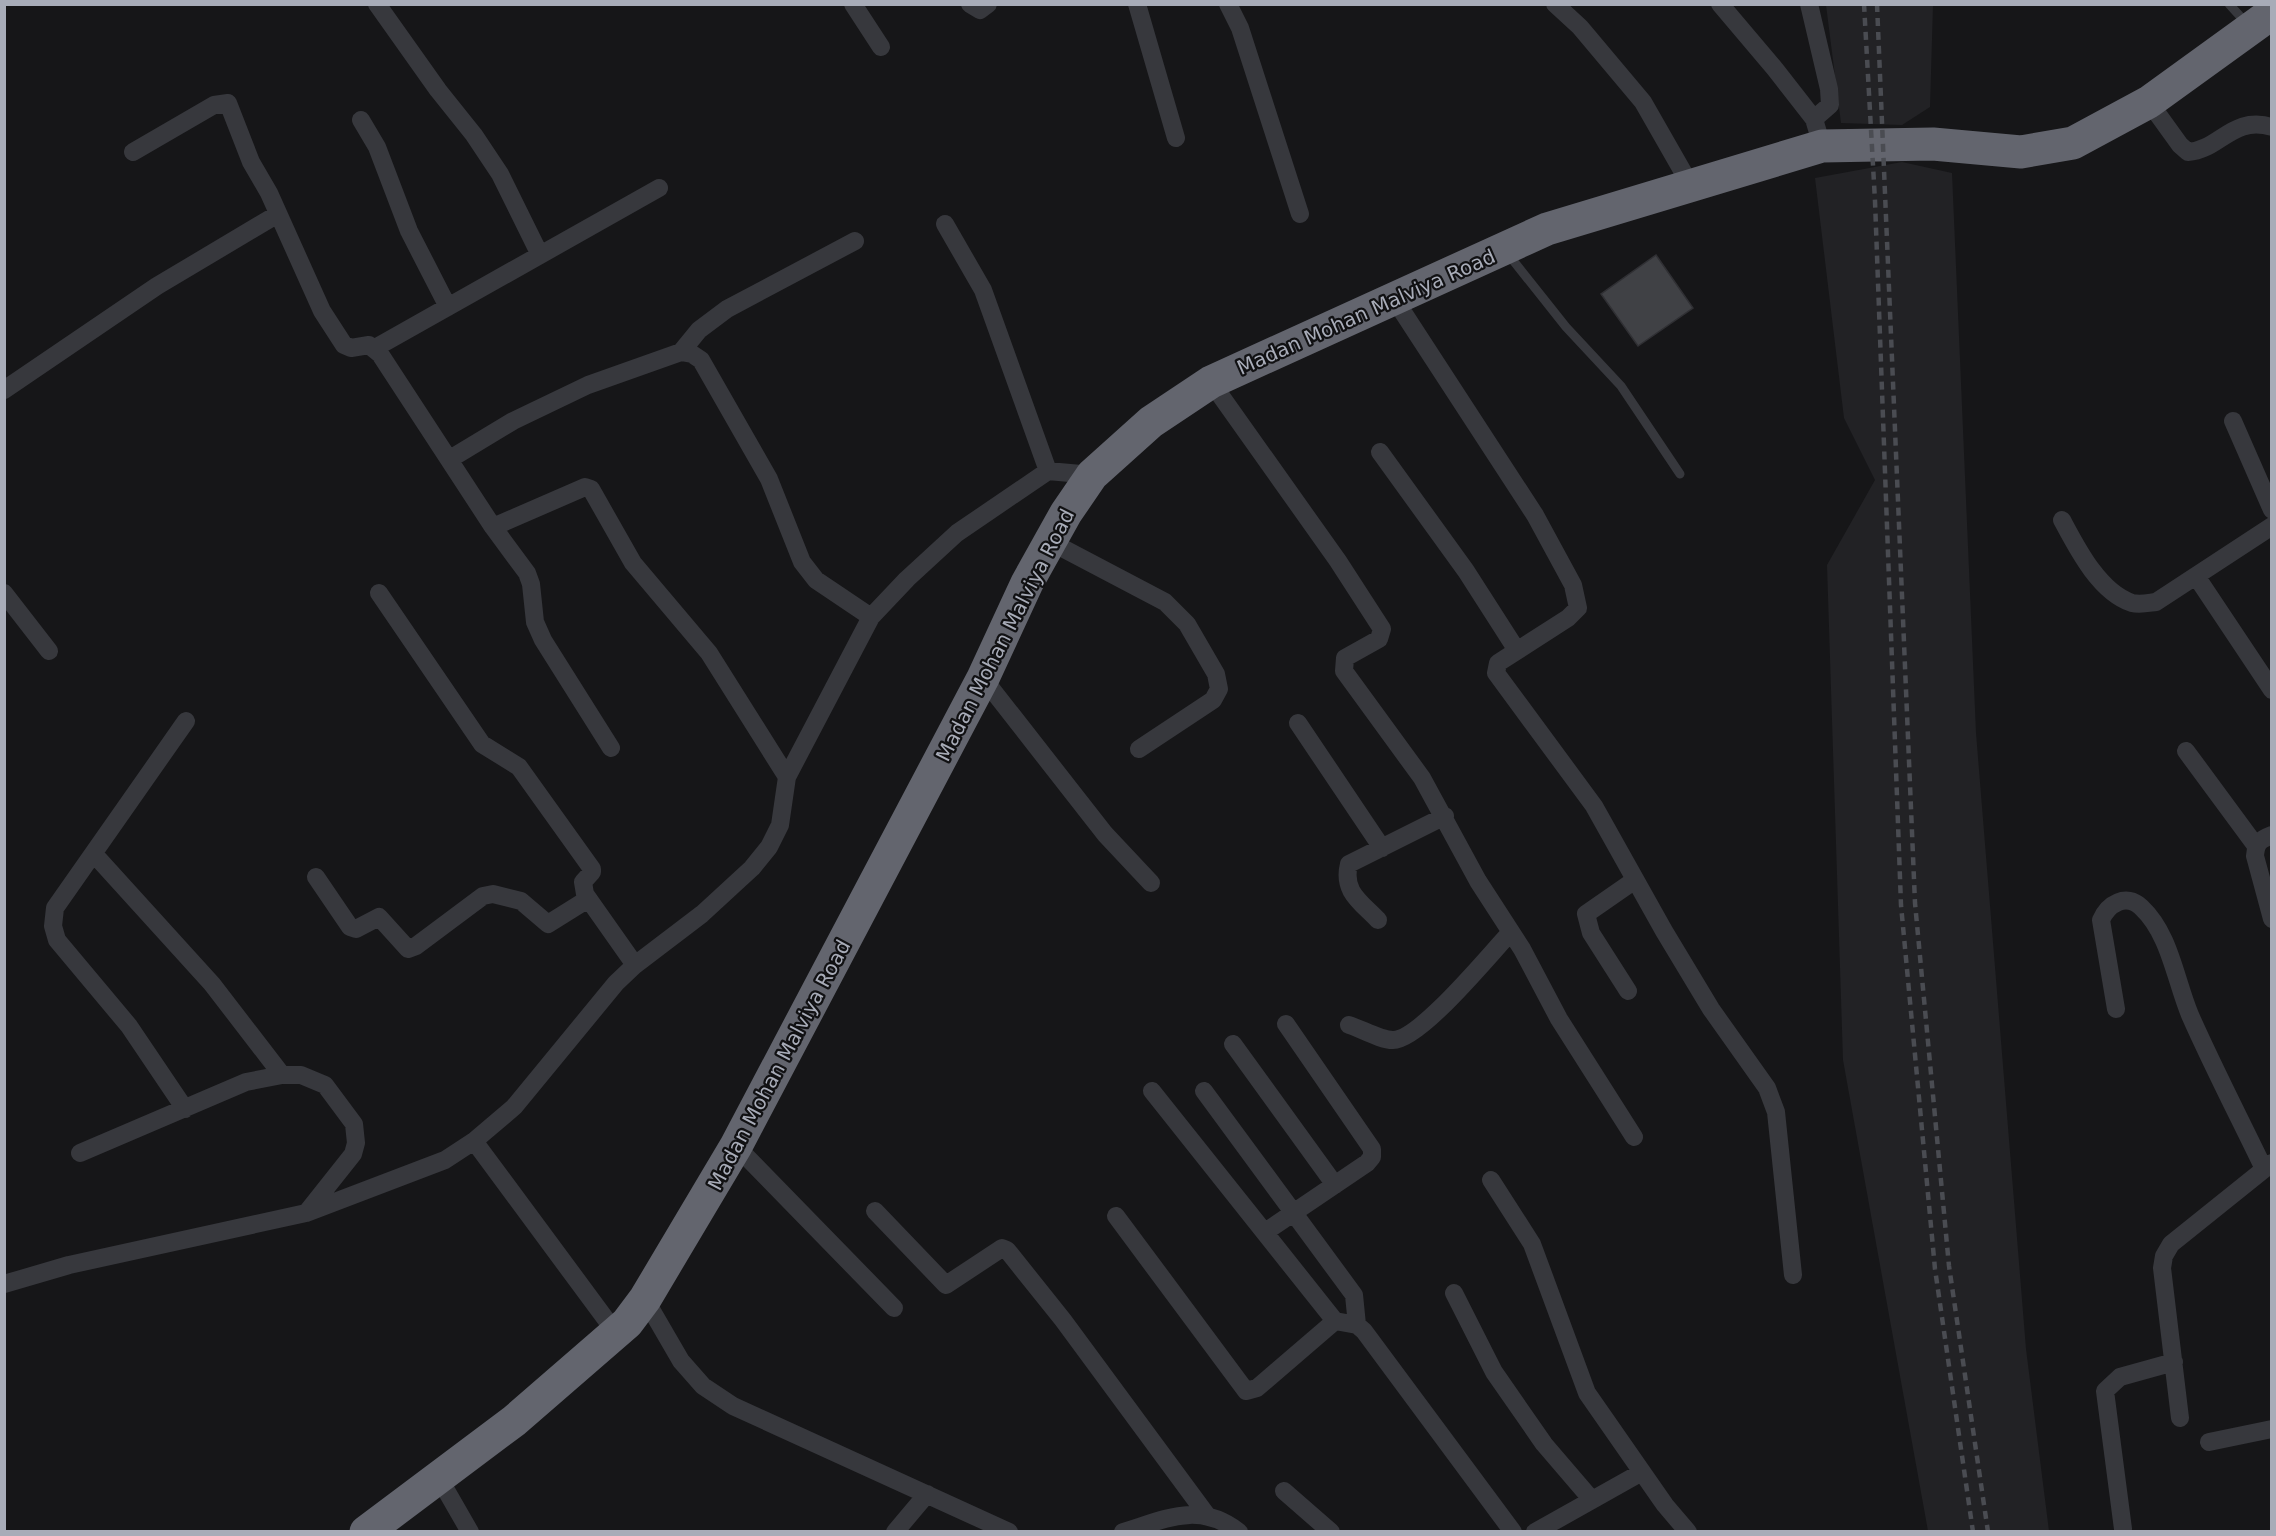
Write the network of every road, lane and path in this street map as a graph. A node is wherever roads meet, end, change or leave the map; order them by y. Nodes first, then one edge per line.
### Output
1 (377, 4) edge
2 (853, 4) edge
3 (970, 4) edge
4 (988, 4) edge
5 (1137, 4) edge
6 (1228, 4) edge
7 (1555, 4) edge
8 (1720, 4) edge
9 (1809, 4) edge
10 (2250, 15) edge
11 (881, 47) dead end
12 (2150, 102) junction
13 (361, 120) dead end
14 (2271, 128) edge
15 (1818, 133) junction
16 (1176, 138) dead end
17 (133, 152) dead end
18 (1691, 186) junction
19 (659, 188) dead end
20 (278, 214) junction
21 (1300, 214) dead end
22 (945, 224) dead end
23 (855, 241) dead end
24 (1505, 249) junction
25 (540, 255) junction
26 (1395, 300) junction
27 (448, 307) junction
28 (375, 348) junction
29 (681, 352) junction
30 (1211, 382) junction
31 (4, 390) edge
32 (2232, 421) dead end
33 (1380, 452) dead end
34 (450, 459) junction
35 (1048, 471) junction
36 (1680, 474) dead end
37 (1092, 475) junction
38 (2271, 510) edge
39 (2062, 520) dead end
40 (2271, 526) edge
41 (493, 527) junction
42 (1049, 542) junction
43 (2196, 576) junction
44 (4, 593) edge
45 (379, 593) dead end
46 (871, 617) junction
47 (1516, 649) junction
48 (49, 651) dead end
49 (983, 678) junction
50 (2271, 690) edge
51 (186, 722) dead end
52 (1298, 723) dead end
53 (611, 748) dead end
54 (1139, 749) dead end
55 (2186, 751) dead end
56 (787, 777) junction
57 (1445, 816) junction
58 (2271, 835) edge
59 (2256, 846) junction
60 (1382, 848) junction
61 (94, 854) junction
62 (316, 877) dead end
63 (1635, 880) junction
64 (1151, 883) dead end
65 (588, 899) junction
66 (2271, 919) edge
67 (1378, 920) dead end
68 (1510, 933) junction
69 (635, 965) junction
70 (1628, 991) dead end
71 (2116, 1009) dead end
72 (1286, 1024) dead end
73 (1349, 1025) dead end
74 (1233, 1044) dead end
75 (282, 1075) junction
76 (1152, 1091) dead end
77 (1204, 1091) dead end
78 (185, 1109) junction
79 (1634, 1137) dead end
80 (474, 1141) junction
81 (736, 1146) junction
82 (80, 1153) dead end
83 (2268, 1166) edge
84 (1491, 1180) dead end
85 (1335, 1185) junction
86 (875, 1211) dead end
87 (306, 1213) junction
88 (1293, 1213) junction
89 (1116, 1216) dead end
90 (1265, 1232) junction
91 (1793, 1275) dead end
92 (4, 1284) edge
93 (1454, 1293) dead end
94 (645, 1299) junction
95 (894, 1308) dead end
96 (1335, 1321) junction
97 (1358, 1325) junction
98 (616, 1333) junction
99 (2174, 1362) junction
100 (2180, 1418) dead end
101 (2271, 1430) edge
102 (2209, 1442) dead end
103 (1642, 1472) junction
104 (439, 1479) junction
105 (1284, 1491) dead end
106 (927, 1494) junction
107 (1592, 1500) junction
108 (1206, 1514) junction
109 (2123, 1528) dead end
110 (366, 1532) edge
111 (470, 1532) edge
112 (895, 1532) edge
113 (1009, 1532) edge
114 (1123, 1532) edge
115 (1239, 1532) edge
116 (1331, 1532) edge
117 (1513, 1532) edge
118 (1535, 1532) edge
119 (1688, 1532) edge

1 - 25 street
2 - 11 street
3 - 4 street
5 - 16 street
6 - 21 street
7 - 18 street
8 - 15 street
9 - 15 street
10 - 12 highway, Madan Mohan Malviya Road
12 - 14 street
12 - 15 highway, Madan Mohan Malviya Road
13 - 27 street
15 - 18 highway, Madan Mohan Malviya Road
17 - 20 street
18 - 24 highway, Madan Mohan Malviya Road
19 - 25 street
20 - 28 street
20 - 31 street
22 - 35 street
23 - 29 street
24 - 26 highway, Madan Mohan Malviya Road
24 - 36 lane
25 - 27 street
26 - 30 highway, Madan Mohan Malviya Road
26 - 47 street
27 - 28 street
28 - 34 street
29 - 34 street
29 - 46 street
30 - 37 highway, Madan Mohan Malviya Road
30 - 57 street
32 - 38 street
33 - 47 street
34 - 41 street
35 - 37 street
35 - 46 street
37 - 42 highway, Madan Mohan Malviya Road
39 - 43 street
40 - 43 street
41 - 53 street
41 - 56 street
42 - 49 highway, Madan Mohan Malviya Road
42 - 54 street
43 - 50 street
44 - 48 street
45 - 65 street
46 - 56 street
47 - 63 street
49 - 64 street
49 - 81 highway, Madan Mohan Malviya Road
51 - 61 street
52 - 60 street
55 - 59 street
56 - 69 street
57 - 60 street
57 - 68 street
58 - 59 street
59 - 66 street
60 - 67 street
61 - 75 street
61 - 78 street
62 - 65 street
63 - 70 street
63 - 91 street
65 - 69 street
68 - 73 street
68 - 79 street
69 - 80 street
71 - 83 street
72 - 85 street
74 - 85 street
75 - 78 street
75 - 87 street
76 - 90 street
77 - 88 street
78 - 82 street
80 - 87 street
80 - 98 street
81 - 94 highway, Madan Mohan Malviya Road
81 - 95 street
83 - 99 street
84 - 103 street
85 - 88 street
86 - 108 street
87 - 92 street
88 - 90 street
88 - 97 street
89 - 96 street
90 - 96 street
93 - 107 street
94 - 98 highway, Madan Mohan Malviya Road
94 - 106 street
96 - 97 street
97 - 117 street
98 - 104 highway, Madan Mohan Malviya Road
99 - 100 street
99 - 109 street
101 - 102 street
103 - 107 street
103 - 119 street
104 - 110 highway, Madan Mohan Malviya Road
104 - 111 street
105 - 116 street
106 - 112 street
106 - 113 street
107 - 118 street
108 - 114 street
108 - 115 street

